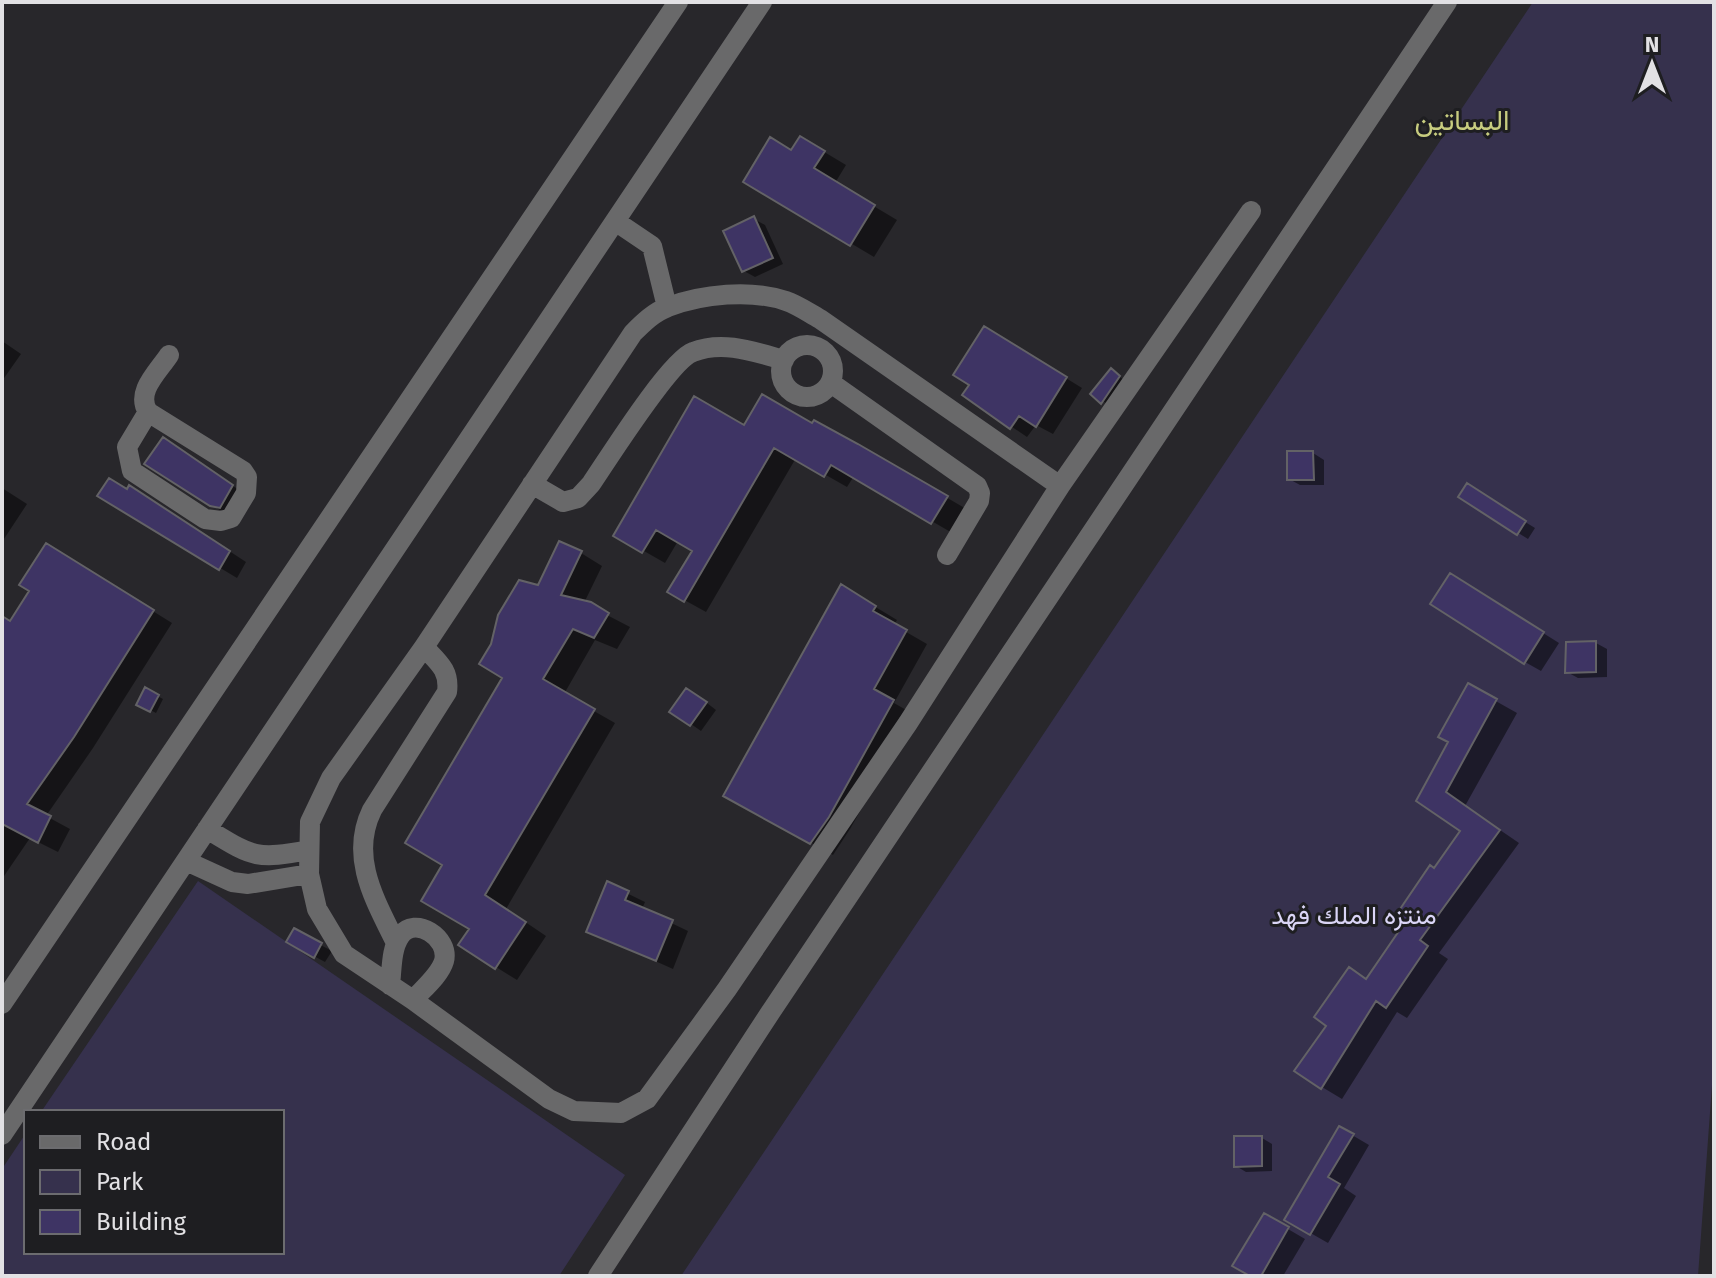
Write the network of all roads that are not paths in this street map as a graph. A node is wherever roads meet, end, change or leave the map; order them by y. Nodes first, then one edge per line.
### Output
1 (678, 2) edge
2 (762, 2) edge
3 (1447, 2) edge
4 (1251, 211) dead end
5 (615, 221) junction
6 (667, 307) junction
7 (169, 355) dead end
8 (784, 360) junction
9 (831, 383) junction
10 (148, 412) junction
11 (532, 484) junction
12 (1060, 486) junction
13 (947, 555) dead end
14 (424, 647) junction
15 (207, 829) junction
16 (309, 850) junction
17 (186, 861) junction
18 (309, 874) junction
19 (396, 943) junction
20 (390, 985) junction
21 (413, 1000) junction
22 (2, 1004) edge
23 (2, 1135) edge
24 (598, 1276) edge

1 - 22 street
2 - 5 street
3 - 24 street
4 - 12 street
5 - 6 street
5 - 15 street
6 - 11 street
6 - 12 street
7 - 10 street
8 - 9 street
8 - 9 street
8 - 11 street
9 - 13 street
10 - 10 street
11 - 14 street
12 - 21 street
14 - 16 street
14 - 19 street
15 - 16 street
15 - 17 street
16 - 18 street
17 - 18 street
17 - 23 street
18 - 20 street
19 - 20 street
19 - 21 street
20 - 21 street

